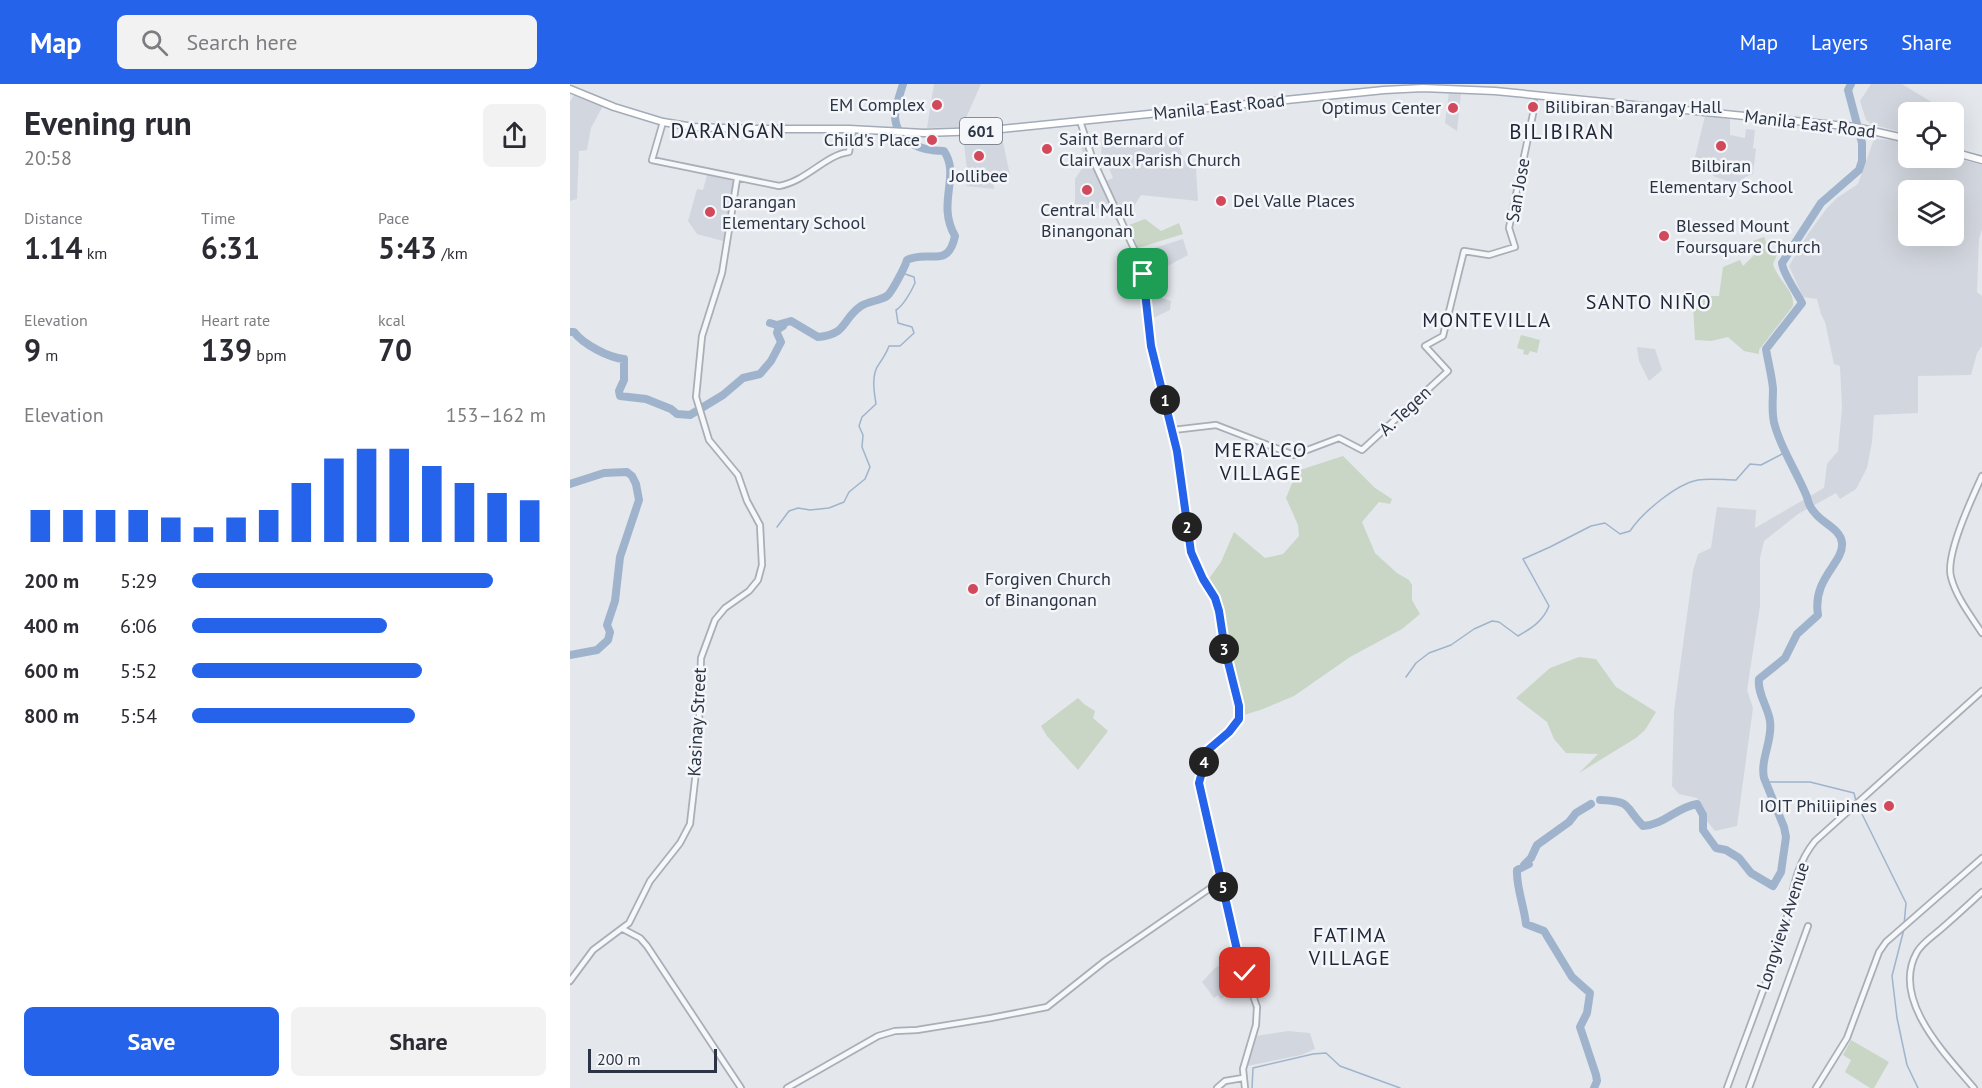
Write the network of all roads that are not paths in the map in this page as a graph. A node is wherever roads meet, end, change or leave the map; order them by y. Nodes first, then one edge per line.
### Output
1 (570, 89) edge
2 (1533, 114) tunnel mouth
3 (1080, 121) junction
4 (663, 122) junction
5 (853, 130) junction
6 (1898, 136) edge
7 (1964, 155) edge
8 (1982, 160) edge
9 (737, 179) junction
10 (1448, 371) joint
11 (1173, 430) junction
12 (1982, 476) edge
13 (1982, 633) edge
14 (1982, 691) edge
15 (1982, 858) edge
16 (1222, 880) junction
17 (1982, 892) edge
18 (1808, 926) dead end
19 (623, 930) junction
20 (570, 981) edge
21 (1243, 1078) junction
22 (741, 1088) edge
23 (787, 1088) edge
24 (1218, 1088) edge
25 (1245, 1088) edge
26 (1727, 1088) edge
27 (1749, 1088) edge
28 (1816, 1088) edge
29 (1974, 1088) edge

1 - 4 main road, Manila East Road / 601
2 - 10 street, San Jose
3 - 5 main road, Manila East Road / 601
3 - 6 main road, Manila East Road / 601
3 - 11 street
4 - 5 main road, Manila East Road / 601
4 - 9 street
5 - 9 street
7 - 8 main road
9 - 19 street, Kasinay Street
10 - 11 street, A. Tegen
11 - 16 street
12 - 13 street
14 - 26 street, Longview Avenue
15 - 28 street
16 - 21 street
16 - 23 street
17 - 29 street
18 - 27 street
19 - 20 street
19 - 22 street
21 - 24 street
21 - 25 street

